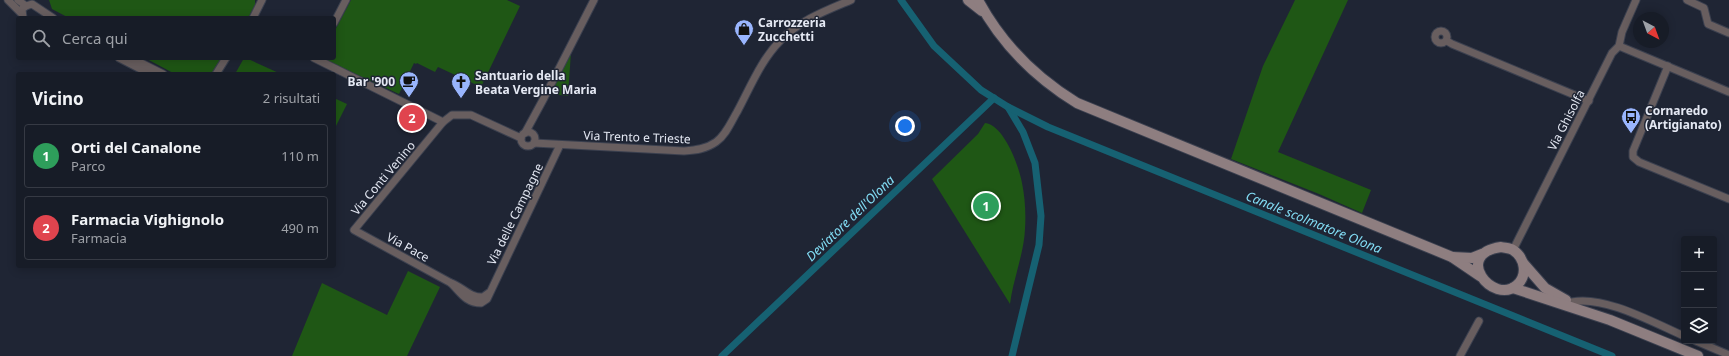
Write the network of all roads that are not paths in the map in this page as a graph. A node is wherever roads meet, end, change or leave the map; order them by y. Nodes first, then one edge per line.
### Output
1 (8, 0) edge
2 (18, 0) edge
3 (262, 0) edge
4 (346, 0) edge
5 (594, 0) edge
6 (851, 0) edge
7 (968, 0) edge
8 (978, 0) edge
9 (1636, 0) edge
10 (1687, 0) edge
11 (26, 6) junction
12 (39, 9) edge
13 (985, 13) junction
14 (22, 16) edge
15 (49, 16) edge
16 (254, 16) edge
17 (336, 19) edge
18 (1729, 33) edge
19 (1446, 41) dead end
20 (1619, 46) junction
21 (123, 60) edge
22 (135, 60) edge
23 (225, 60) edge
24 (229, 60) edge
25 (319, 60) edge
26 (1668, 66) junction
27 (146, 72) edge
28 (159, 72) edge
29 (217, 72) edge
30 (222, 72) edge
31 (1729, 92) edge
32 (1589, 101) junction
33 (444, 122) junction
34 (527, 137) junction
35 (560, 145) junction
36 (1729, 199) edge
37 (354, 230) joint
38 (1513, 250) junction
39 (1482, 254) junction
40 (1452, 257) junction
41 (1524, 264) junction
42 (1480, 276) junction
43 (1513, 288) junction
44 (490, 292) joint
45 (1572, 302) junction
46 (1610, 320) junction
47 (1479, 322) dead end
48 (1681, 335) edge
49 (1703, 344) edge
50 (1729, 355) edge
51 (1460, 356) edge
52 (1698, 356) edge

1 - 14 street
2 - 11 street
3 - 16 street
4 - 17 street
5 - 34 street
6 - 35 street, Via Trento e Trieste
7 - 13 main road
8 - 13 main road
9 - 20 street, Via Ghisolfa
10 - 18 street
11 - 12 street
11 - 14 street
12 - 15 street
13 - 40 main road
19 - 32 street
20 - 26 street
20 - 32 street, Via Ghisolfa
21 - 27 street
22 - 28 street
23 - 29 street
24 - 30 street
25 - 33 street
26 - 31 street
26 - 36 street
32 - 38 street, Via Ghisolfa
33 - 34 street, Via Trento e Trieste
33 - 37 street, Via Conti Venino
34 - 35 street, Via Trento e Trieste
35 - 44 street, Via delle Campagne
37 - 44 street, Via Pace
38 - 39 main road
38 - 41 main road
39 - 40 main road
39 - 42 main road
40 - 42 main road
41 - 43 main road
41 - 45 main road
42 - 43 main road
43 - 46 main road
45 - 46 main road
45 - 48 street
46 - 52 main road
47 - 51 street
49 - 50 street

